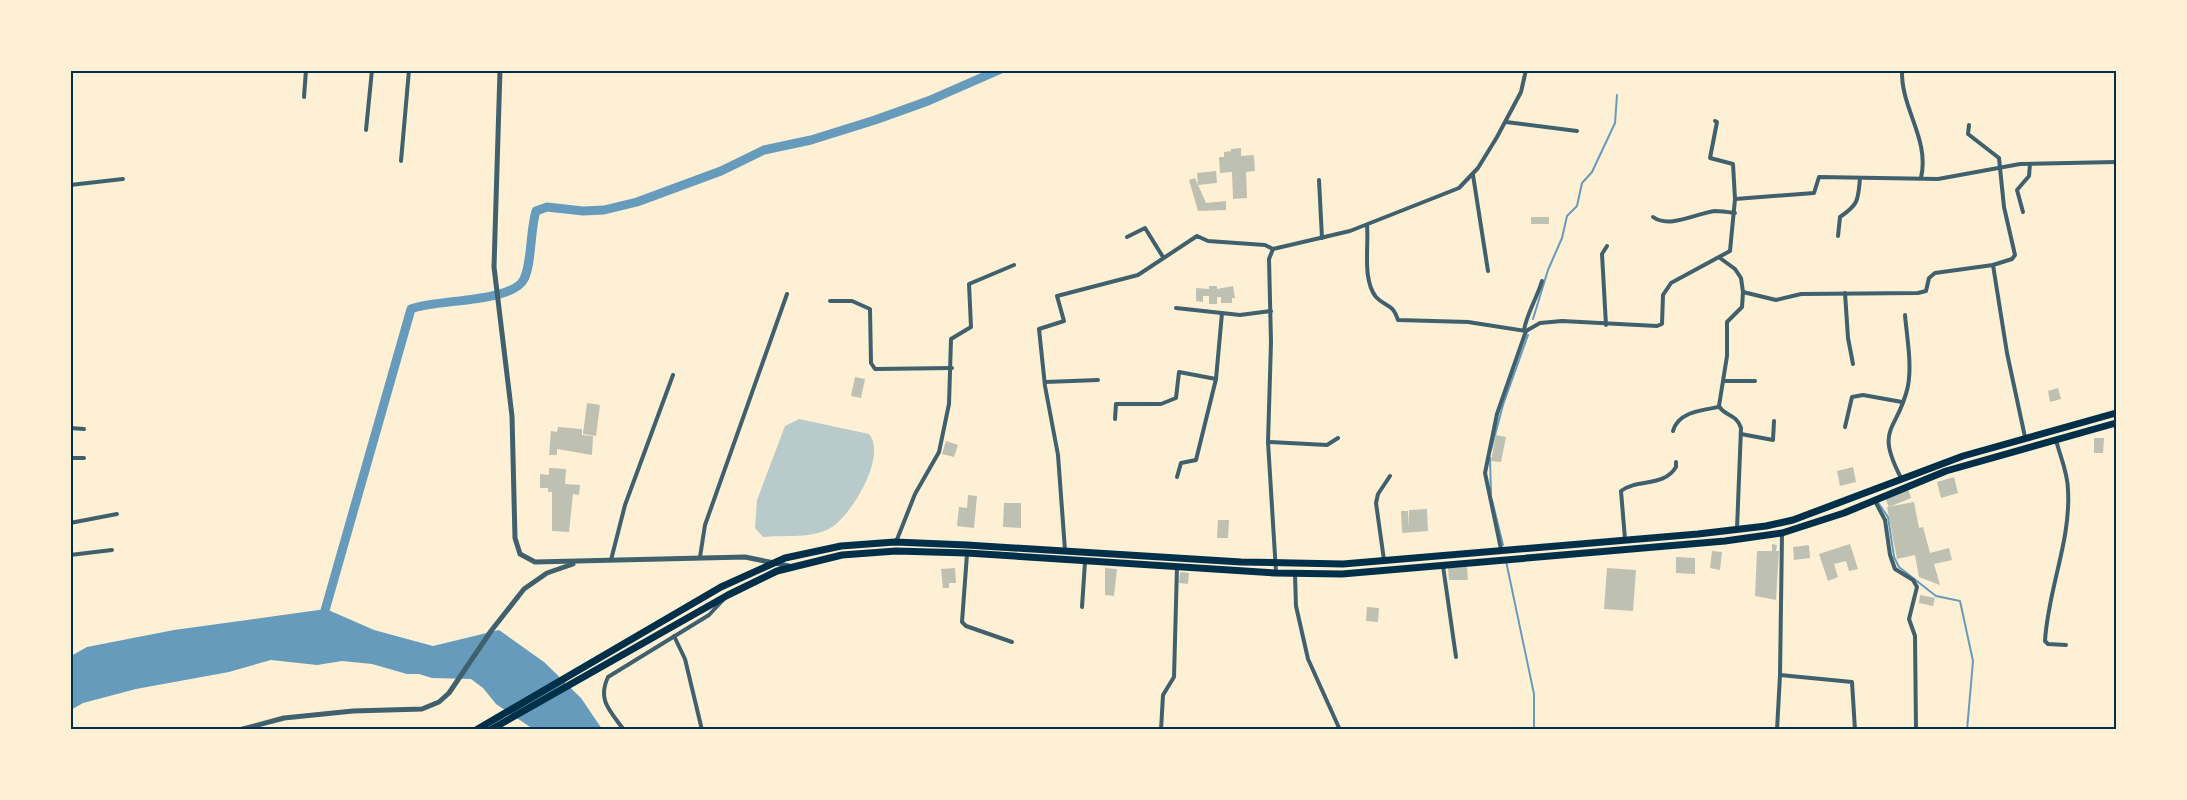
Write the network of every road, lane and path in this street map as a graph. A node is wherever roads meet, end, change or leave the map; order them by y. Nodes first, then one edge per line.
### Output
1 (306, 70) edge
2 (372, 70) edge
3 (409, 70) edge
4 (500, 70) edge
5 (1526, 70) edge
6 (1902, 71) edge
7 (304, 98) dead end
8 (1714, 121) dead end
9 (1506, 122) junction
10 (1969, 125) dead end
11 (366, 130) dead end
12 (1577, 131) dead end
13 (401, 161) dead end
14 (2116, 162) edge
15 (2030, 164) junction
16 (2002, 168) junction
17 (1473, 174) junction
18 (1860, 178) junction
19 (1921, 178) junction
20 (123, 179) dead end
21 (1319, 180) dead end
22 (70, 185) edge
23 (1735, 199) junction
24 (2024, 212) dead end
25 (1734, 213) junction
26 (1653, 217) dead end
27 (1367, 225) junction
28 (1838, 236) dead end
29 (1127, 237) dead end
30 (1322, 238) junction
31 (1607, 246) dead end
32 (1273, 249) junction
33 (1163, 257) junction
34 (1720, 258) junction
35 (1014, 265) dead end
36 (1993, 265) junction
37 (1488, 272) dead end
38 (1542, 281) dead end
39 (1743, 292) junction
40 (1845, 293) junction
41 (787, 294) dead end
42 (830, 301) dead end
43 (1176, 308) dead end
44 (1271, 311) junction
45 (1222, 313) junction
46 (1905, 315) dead end
47 (1606, 325) junction
48 (1525, 331) junction
49 (1853, 364) dead end
50 (952, 368) junction
51 (673, 375) dead end
52 (1216, 379) junction
53 (1098, 380) dead end
54 (1724, 381) junction
55 (1755, 381) dead end
56 (1045, 382) junction
57 (1902, 402) junction
58 (1720, 407) junction
59 (2116, 413) edge
60 (1115, 419) dead end
61 (1774, 421) dead end
62 (2116, 423) edge
63 (1845, 427) dead end
64 (70, 428) edge
65 (84, 429) dead end
66 (1673, 431) dead end
67 (1741, 434) junction
68 (2025, 437) junction
69 (1338, 438) dead end
70 (2056, 439) junction
71 (1268, 442) junction
72 (70, 458) edge
73 (84, 458) dead end
74 (1676, 462) dead end
75 (1390, 476) dead end
76 (1177, 477) dead end
77 (1901, 478) junction
78 (1874, 500) junction
79 (117, 514) dead end
80 (70, 523) edge
81 (1737, 530) junction
82 (1782, 533) junction
83 (1625, 539) junction
84 (895, 542) junction
85 (1502, 549) junction
86 (112, 550) dead end
87 (1065, 550) junction
88 (967, 553) junction
89 (70, 555) edge
90 (700, 557) junction
91 (611, 560) junction
92 (580, 561) junction
93 (1086, 561) junction
94 (1384, 561) junction
95 (774, 562) junction
96 (1276, 564) junction
97 (1443, 565) junction
98 (789, 566) junction
99 (1177, 566) junction
100 (1275, 573) junction
101 (1295, 574) junction
102 (728, 596) junction
103 (1083, 608) dead end
104 (674, 636) junction
105 (1012, 642) dead end
106 (2066, 645) dead end
107 (1456, 657) dead end
108 (580, 674) junction
109 (1780, 675) junction
110 (490, 727) edge
111 (239, 729) edge
112 (476, 729) edge
113 (624, 729) edge
114 (702, 729) edge
115 (1161, 729) edge
116 (1340, 729) edge
117 (1777, 729) edge
118 (1855, 729) edge
119 (1916, 729) edge

1 - 7 street
2 - 11 street
3 - 13 street
4 - 92 street
5 - 9 street
6 - 19 street
8 - 23 street
9 - 12 street
9 - 17 street
10 - 16 street
14 - 15 street
15 - 16 street
15 - 24 street
16 - 19 street
16 - 36 street
17 - 27 street
17 - 37 street
18 - 19 street
18 - 23 street
18 - 28 street
20 - 22 street
21 - 30 street
23 - 25 street
25 - 26 street
25 - 34 street
27 - 30 street
27 - 48 street
29 - 33 street
30 - 32 street
31 - 47 street
32 - 33 street
32 - 44 street
33 - 56 street
34 - 39 street
34 - 47 street
35 - 50 street
36 - 40 street
36 - 68 street
38 - 48 street
39 - 40 street
39 - 54 street
40 - 49 street
41 - 90 street
42 - 50 street
43 - 45 street
44 - 45 street
44 - 71 street
45 - 52 street
46 - 57 street
47 - 48 street
48 - 85 street
50 - 84 street
51 - 91 street
52 - 60 street
52 - 76 street
53 - 56 street
54 - 55 street
54 - 58 street
56 - 87 street
57 - 63 street
57 - 77 street
58 - 66 street
58 - 67 street
59 - 68 highway
61 - 67 street
62 - 70 highway
64 - 65 street
67 - 81 street
68 - 77 highway
69 - 71 street
70 - 78 highway
70 - 106 street
71 - 96 street
72 - 73 street
74 - 83 street
75 - 94 street
77 - 81 highway
78 - 82 highway
78 - 119 street
79 - 80 street
81 - 83 highway
82 - 97 highway
82 - 109 street
83 - 85 highway
84 - 87 highway
84 - 95 highway
85 - 94 highway
86 - 89 street
87 - 96 highway
88 - 93 highway
88 - 98 highway
88 - 105 street
90 - 91 street
90 - 95 street
91 - 92 street
92 - 111 street
93 - 99 highway
93 - 103 street
94 - 96 highway
95 - 98 street
95 - 108 highway
96 - 100 street
97 - 101 highway
97 - 107 street
98 - 102 highway
99 - 100 highway
99 - 115 street
100 - 101 highway
101 - 116 street
102 - 104 street
102 - 108 highway
104 - 113 street
104 - 114 street
108 - 110 highway
109 - 117 street
109 - 118 street
110 - 112 highway

